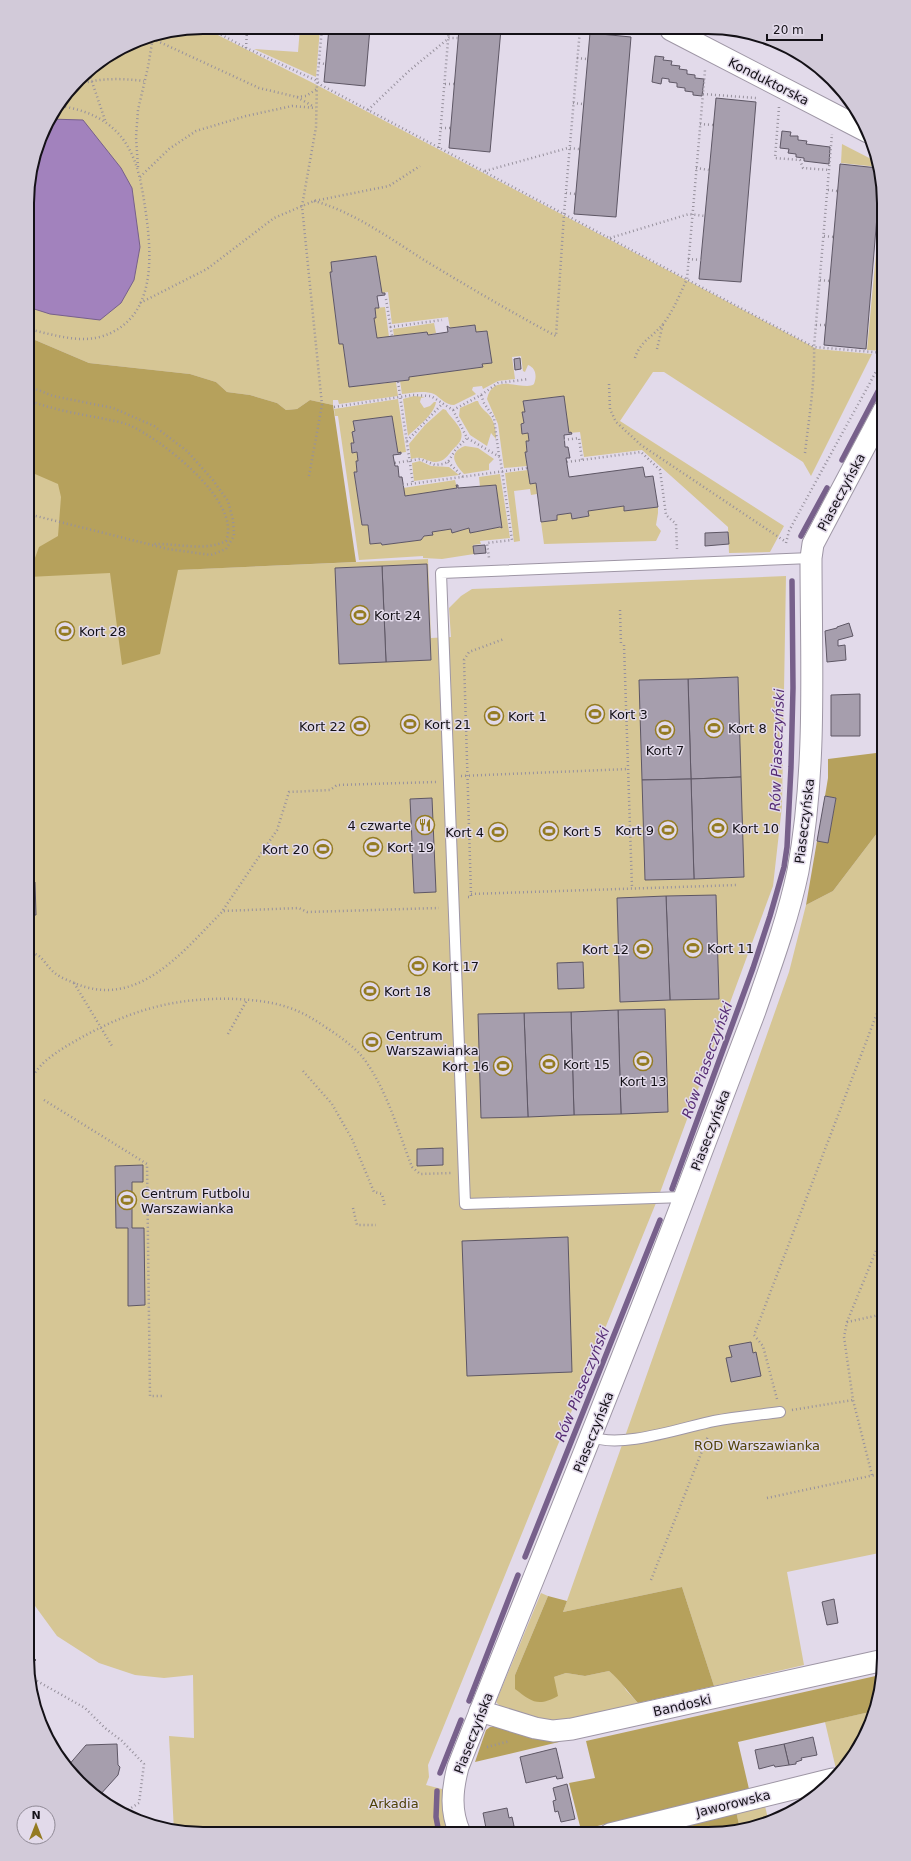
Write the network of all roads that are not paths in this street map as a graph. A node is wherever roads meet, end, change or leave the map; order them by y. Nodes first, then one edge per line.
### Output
1 (679, 34) edge
2 (860, 128) edge
3 (877, 423) edge
4 (811, 558) junction
5 (685, 1197) junction
6 (780, 1412) road end
7 (591, 1436) junction
8 (877, 1662) edge
9 (480, 1711) junction
10 (824, 1781) edge
11 (458, 1827) edge
12 (638, 1827) edge

1 - 2 street, Konduktorska
3 - 4 street, Piaseczyńska
4 - 5 street, Piaseczyńska
4 - 5 lane
5 - 7 street, Piaseczyńska
6 - 7 lane
7 - 9 street, Piaseczyńska
8 - 9 street, Bandoski
9 - 11 street, Piaseczyńska
10 - 12 street, Jaworowska

